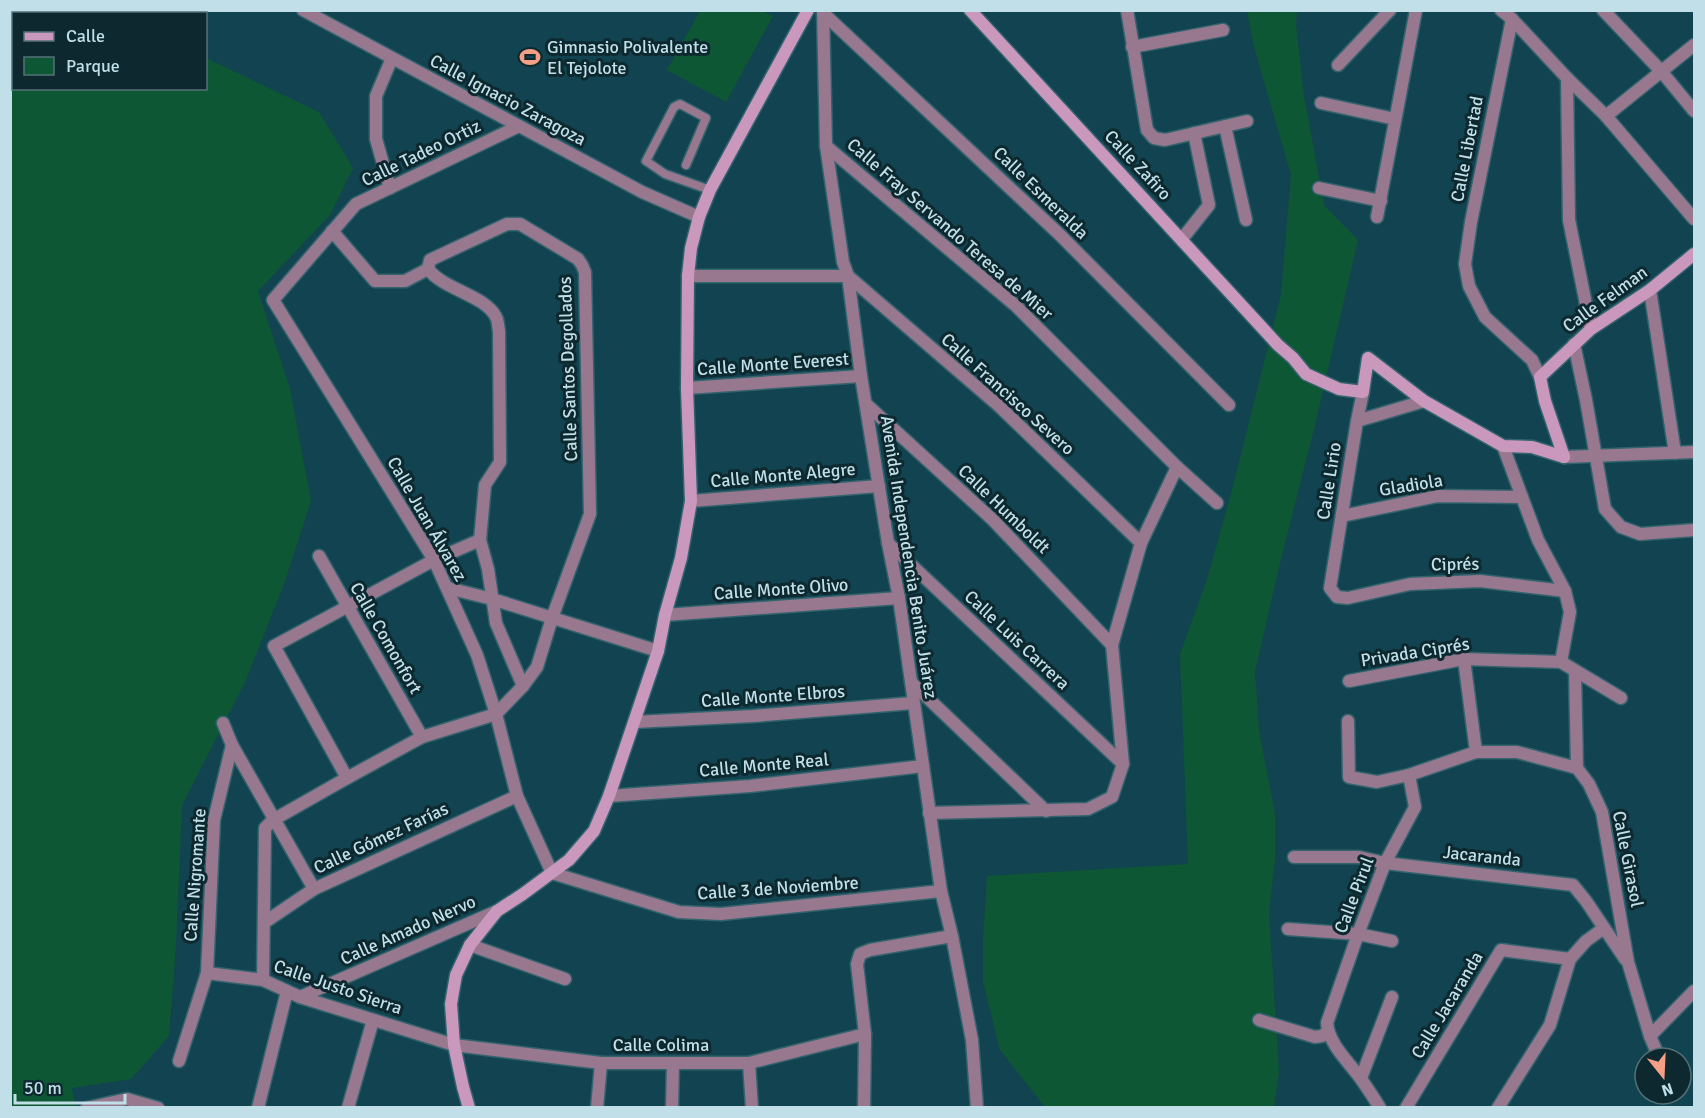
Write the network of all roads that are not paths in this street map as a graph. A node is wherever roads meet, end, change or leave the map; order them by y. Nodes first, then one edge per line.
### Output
1 (303, 10) edge
2 (808, 10) edge
3 (970, 10) edge
4 (1127, 10) edge
5 (1390, 10) edge
6 (1416, 10) edge
7 (1501, 10) edge
8 (1603, 10) edge
9 (823, 12) edge
10 (1512, 20) junction
11 (1222, 30) dead end
12 (1695, 45) edge
13 (1132, 47) junction
14 (392, 58) junction
15 (1338, 64) dead end
16 (1661, 71) junction
17 (1567, 78) junction
18 (1321, 103) dead end
19 (1695, 111) edge
20 (1606, 116) junction
21 (1395, 119) junction
22 (1247, 121) dead end
23 (519, 126) junction
24 (1225, 126) junction
25 (1194, 134) junction
26 (826, 146) junction
27 (686, 165) dead end
28 (390, 188) junction
29 (1319, 188) dead end
30 (710, 190) junction
31 (1381, 201) junction
32 (699, 217) junction
33 (1377, 217) dead end
34 (1695, 219) edge
35 (1246, 220) dead end
36 (332, 231) junction
37 (1182, 239) junction
38 (1695, 254) edge
39 (428, 269) junction
40 (688, 276) junction
41 (848, 276) junction
42 (1650, 290) junction
43 (273, 300) joint
44 (1591, 329) junction
45 (1574, 344) junction
46 (861, 376) junction
47 (1540, 376) junction
48 (687, 388) junction
49 (1363, 392) junction
50 (1424, 400) junction
51 (866, 404) junction
52 (1229, 405) dead end
53 (1357, 421) junction
54 (1503, 446) junction
55 (1695, 452) edge
56 (1675, 453) junction
57 (1596, 455) junction
58 (1564, 457) junction
59 (1177, 467) junction
60 (879, 486) junction
61 (1522, 497) junction
62 (691, 501) junction
63 (1217, 503) dead end
64 (1342, 516) junction
65 (1695, 530) edge
66 (480, 540) junction
67 (888, 543) junction
68 (1141, 543) junction
69 (319, 556) dead end
70 (434, 560) junction
71 (448, 588) junction
72 (1565, 591) junction
73 (899, 598) junction
74 (1348, 598) joint
75 (492, 599) junction
76 (348, 607) junction
77 (665, 615) junction
78 (552, 618) junction
79 (1112, 645) junction
80 (658, 651) junction
81 (1464, 659) junction
82 (1561, 662) junction
83 (1575, 671) junction
84 (1349, 681) dead end
85 (911, 682) junction
86 (523, 686) junction
87 (1621, 698) dead end
88 (913, 703) junction
89 (496, 714) junction
90 (1348, 721) dead end
91 (635, 722) junction
92 (223, 723) dead end
93 (422, 737) junction
94 (232, 745) junction
95 (1476, 752) junction
96 (1123, 764) junction
97 (923, 766) junction
98 (1577, 768) junction
99 (1409, 775) junction
100 (347, 778) junction
101 (517, 796) junction
102 (609, 796) junction
103 (1046, 811) junction
104 (929, 813) junction
105 (273, 820) junction
106 (1294, 857) dead end
107 (1385, 863) junction
108 (552, 873) junction
109 (314, 889) junction
110 (941, 891) junction
111 (497, 911) junction
112 (265, 922) junction
113 (1604, 928) junction
114 (1288, 929) dead end
115 (1358, 934) junction
116 (952, 936) junction
117 (1392, 940) dead end
118 (470, 945) junction
119 (1570, 958) junction
120 (1628, 962) junction
121 (207, 973) junction
122 (566, 979) dead end
123 (263, 980) junction
124 (288, 991) junction
125 (1695, 991) edge
126 (300, 997) junction
127 (1392, 997) dead end
128 (373, 1020) junction
129 (1259, 1020) dead end
130 (1328, 1031) junction
131 (865, 1034) junction
132 (1650, 1036) junction
133 (454, 1045) junction
134 (1654, 1046) edge
135 (180, 1061) dead end
136 (601, 1063) junction
137 (749, 1063) junction
138 (674, 1064) junction
139 (1361, 1078) junction
140 (87, 1107) edge
141 (158, 1107) edge
142 (258, 1107) edge
143 (348, 1107) edge
144 (469, 1107) edge
145 (597, 1107) edge
146 (672, 1107) edge
147 (752, 1107) edge
148 (864, 1107) edge
149 (976, 1107) edge
150 (1380, 1107) edge
151 (1406, 1107) edge
152 (1498, 1107) edge

1 - 14 street, Calle Ignacio Zaragoza
2 - 30 street
3 - 37 street, Calle Zafiro
4 - 13 street
5 - 15 street
6 - 21 street
7 - 10 street
8 - 16 street
9 - 26 street, Avenida Independencia Benito Juárez
9 - 52 street, Calle Esmeralda
10 - 17 street
10 - 47 street, Calle Libertad
11 - 13 street
12 - 16 street
13 - 25 street
14 - 23 street, Calle Ignacio Zaragoza
14 - 28 street
16 - 19 street
16 - 20 street
17 - 20 street
17 - 44 street
18 - 21 street
20 - 34 street
21 - 31 street
22 - 24 street
23 - 28 street, Calle Tadeo Ortiz
23 - 32 street, Calle Ignacio Zaragoza
24 - 25 street
24 - 35 street
25 - 37 street
26 - 41 street, Avenida Independencia Benito Juárez
26 - 59 street, Calle Fray Servando Teresa de Mier
27 - 30 lane
28 - 36 street, Calle Tadeo Ortiz
29 - 31 street
30 - 32 street
31 - 33 street
32 - 40 street
36 - 39 street, Calle Santos Degollados
36 - 43 street, Calle Tadeo Ortiz
37 - 49 street, Calle Zafiro
38 - 42 street, Calle Felman
39 - 66 street
39 - 78 street, Calle Santos Degollados
40 - 41 street
40 - 48 street
41 - 46 street, Avenida Independencia Benito Juárez
41 - 68 street, Calle Francisco Severo
42 - 44 street, Calle Felman
42 - 56 street
43 - 70 street, Calle Juan Álvarez
44 - 45 street, Calle Felman
45 - 47 street, Calle Felman
45 - 57 street
46 - 48 street, Calle Monte Everest
46 - 51 street, Avenida Independencia Benito Juárez
47 - 58 street
48 - 62 street
49 - 50 street, Calle Lirio
49 - 53 street, Calle Lirio
50 - 53 street
50 - 54 street
51 - 60 street, Avenida Independencia Benito Juárez
51 - 79 street, Calle Humboldt
53 - 64 street, Calle Lirio
54 - 58 street
54 - 61 street
55 - 56 street
56 - 57 street
57 - 58 street
57 - 65 street
59 - 63 street, Calle Fray Servando Teresa de Mier
59 - 68 street
60 - 62 street, Calle Monte Alegre
60 - 67 street, Avenida Independencia Benito Juárez
61 - 64 street, Gladiola
61 - 72 street
62 - 77 street
64 - 74 street, Calle Lirio
66 - 70 street
66 - 75 street
67 - 73 street, Avenida Independencia Benito Juárez
67 - 96 street, Calle Luis Carrera
68 - 79 street
69 - 76 street, Calle Comonfort
70 - 71 street, Calle Juan Álvarez
70 - 76 street
71 - 75 street
71 - 89 street, Calle Juan Álvarez
72 - 74 street, Ciprés
72 - 82 street
73 - 77 street, Calle Monte Olivo
73 - 85 street, Avenida Independencia Benito Juárez
75 - 78 street
75 - 86 street
76 - 93 street, Calle Comonfort
76 - 100 street
77 - 80 street
78 - 80 street
78 - 86 street, Calle Santos Degollados
79 - 96 street
80 - 91 street
81 - 82 street, Privada Ciprés
81 - 84 street, Privada Ciprés
81 - 95 street
82 - 83 street
83 - 87 street
83 - 98 street
85 - 88 street, Avenida Independencia Benito Juárez
85 - 103 street
86 - 89 street, Calle Santos Degollados
88 - 91 street, Calle Monte Elbros
88 - 97 street, Avenida Independencia Benito Juárez
89 - 93 street
89 - 101 street, Calle Juan Álvarez
90 - 99 street
91 - 102 street
92 - 94 street
93 - 100 street
94 - 105 street
94 - 121 street, Calle Nigromante
95 - 98 street
95 - 99 street
96 - 103 street
97 - 102 street, Calle Monte Real
97 - 104 street, Avenida Independencia Benito Juárez
98 - 120 street, Calle Girasol
99 - 107 street, Calle Pirul
100 - 105 street
101 - 108 street, Calle Juan Álvarez
101 - 109 street, Calle Gómez Farías
102 - 108 street
103 - 104 street
104 - 110 street, Avenida Independencia Benito Juárez
105 - 109 street
105 - 112 street
106 - 107 street, Jacaranda
107 - 113 street, Jacaranda
107 - 115 street, Calle Pirul
108 - 110 street, Calle 3 de Noviembre
108 - 111 street
109 - 112 street, Calle Gómez Farías
110 - 116 street, Avenida Independencia Benito Juárez
111 - 118 street
111 - 126 street, Calle Amado Nervo
112 - 123 street
113 - 119 street
113 - 120 street, Jacaranda
114 - 115 street
115 - 117 street
115 - 130 street, Calle Pirul
116 - 131 street
116 - 149 street, Avenida Independencia Benito Juárez
118 - 122 street
118 - 133 street
119 - 151 street, Calle Jacaranda
119 - 152 street
120 - 132 street, Calle Girasol
121 - 123 street, Calle Justo Sierra
121 - 135 street, Calle Nigromante
123 - 124 street, Calle Justo Sierra
124 - 126 street, Calle Justo Sierra
124 - 142 street
125 - 132 street
126 - 128 street, Calle Justo Sierra
127 - 139 street
128 - 133 street, Calle Justo Sierra
128 - 143 street
129 - 130 street
130 - 139 street
131 - 137 street, Calle Colima
131 - 148 street
132 - 134 street, Calle Girasol
133 - 136 street, Calle Colima
133 - 144 street
136 - 138 street, Calle Colima
136 - 145 street
137 - 138 street, Calle Colima
137 - 147 street
138 - 146 street
139 - 150 street
140 - 141 street

